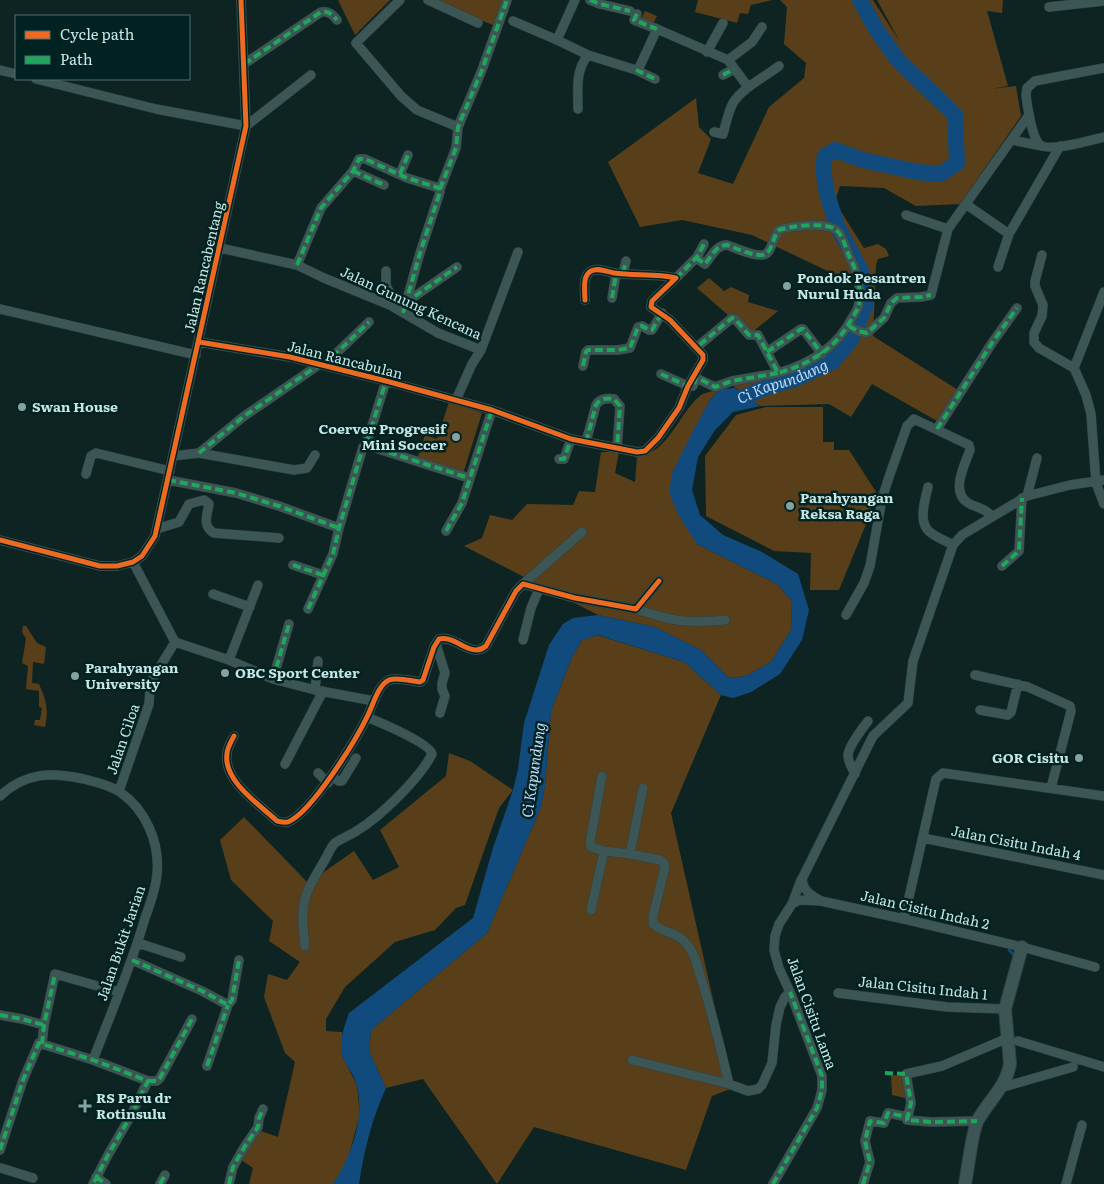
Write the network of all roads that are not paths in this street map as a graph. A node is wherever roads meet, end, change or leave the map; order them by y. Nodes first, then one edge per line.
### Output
1 (242, 0) edge
2 (400, 0) edge
3 (428, 0) edge
4 (507, 0) edge
5 (575, 0) edge
6 (590, 0) edge
7 (1104, 1) edge
8 (1050, 7) dead end
9 (337, 20) dead end
10 (513, 21) dead end
11 (478, 23) dead end
12 (723, 23) dead end
13 (762, 27) dead end
14 (657, 29) junction
15 (557, 40) junction
16 (707, 52) junction
17 (588, 56) junction
18 (728, 60) junction
19 (244, 64) junction
20 (779, 66) dead end
21 (1104, 68) edge
22 (734, 69) junction
23 (0, 70) edge
24 (636, 70) junction
25 (15, 74) edge
26 (311, 75) dead end
27 (723, 75) dead end
28 (655, 79) dead end
29 (40, 80) edge
30 (748, 87) junction
31 (578, 109) dead end
32 (1029, 115) junction
33 (246, 126) junction
34 (458, 127) junction
35 (714, 132) dead end
36 (1104, 137) edge
37 (1012, 140) junction
38 (1042, 146) junction
39 (1060, 146) junction
40 (408, 155) dead end
41 (353, 172) junction
42 (400, 174) junction
43 (384, 185) dead end
44 (440, 189) junction
45 (967, 205) junction
46 (906, 215) dead end
47 (948, 229) junction
48 (1010, 234) junction
49 (704, 244) dead end
50 (220, 248) junction
51 (518, 252) dead end
52 (1042, 255) dead end
53 (696, 258) junction
54 (626, 261) dead end
55 (297, 265) junction
56 (457, 267) dead end
57 (998, 267) dead end
58 (386, 270) dead end
59 (620, 274) junction
60 (676, 278) junction
61 (1104, 292) edge
62 (612, 298) dead end
63 (585, 300) dead end
64 (405, 303) junction
65 (390, 305) junction
66 (1017, 308) dead end
67 (0, 309) edge
68 (403, 312) junction
69 (662, 313) junction
70 (369, 322) dead end
71 (849, 326) junction
72 (199, 342) junction
73 (697, 347) junction
74 (481, 350) junction
75 (767, 352) junction
76 (822, 354) junction
77 (196, 355) junction
78 (322, 365) junction
79 (583, 366) dead end
80 (1074, 368) junction
81 (778, 373) junction
82 (661, 374) dead end
83 (386, 381) junction
84 (688, 386) junction
85 (683, 399) junction
86 (456, 400) junction
87 (492, 410) junction
88 (938, 429) junction
89 (571, 440) junction
90 (586, 442) junction
91 (366, 445) junction
92 (617, 449) junction
93 (199, 453) junction
94 (315, 455) dead end
95 (173, 456) junction
96 (1037, 458) dead end
97 (559, 459) dead end
98 (86, 474) dead end
99 (169, 475) junction
100 (469, 478) junction
101 (1100, 481) edge
102 (928, 487) dead end
103 (1024, 497) junction
104 (1104, 504) edge
105 (992, 516) junction
106 (339, 528) junction
107 (446, 531) dead end
108 (582, 532) dead end
109 (156, 533) junction
110 (279, 538) dead end
111 (0, 540) edge
112 (953, 545) junction
113 (133, 562) junction
114 (293, 565) dead end
115 (1002, 566) dead end
116 (323, 575) junction
117 (659, 581) dead end
118 (523, 584) junction
119 (258, 585) dead end
120 (539, 588) junction
121 (213, 594) dead end
122 (250, 607) junction
123 (308, 609) dead end
124 (636, 609) junction
125 (846, 615) dead end
126 (725, 620) dead end
127 (289, 624) dead end
128 (523, 640) dead end
129 (175, 642) junction
130 (436, 644) junction
131 (229, 660) junction
132 (318, 661) dead end
133 (975, 675) dead end
134 (274, 679) junction
135 (1018, 684) junction
136 (319, 691) junction
137 (374, 701) junction
138 (980, 710) dead end
139 (440, 714) dead end
140 (367, 716) junction
141 (868, 721) dead end
142 (234, 736) dead end
143 (356, 758) dead end
144 (284, 764) dead end
145 (318, 772) dead end
146 (855, 774) junction
147 (602, 776) dead end
148 (329, 780) junction
149 (643, 788) dead end
150 (1051, 788) junction
151 (119, 791) junction
152 (0, 796) edge
153 (1104, 796) edge
154 (923, 838) junction
155 (604, 851) junction
156 (630, 854) junction
157 (1104, 874) edge
158 (802, 879) junction
159 (821, 901) junction
160 (792, 904) junction
161 (591, 910) dead end
162 (904, 919) junction
163 (138, 943) junction
164 (305, 946) dead end
165 (1022, 948) junction
166 (181, 957) dead end
167 (132, 960) junction
168 (240, 960) dead end
169 (1095, 968) dead end
170 (120, 992) junction
171 (790, 992) junction
172 (838, 993) dead end
173 (228, 1005) junction
174 (1005, 1009) junction
175 (0, 1015) edge
176 (192, 1019) dead end
177 (44, 1025) junction
178 (1013, 1039) junction
179 (42, 1044) junction
180 (92, 1060) junction
181 (632, 1060) dead end
182 (207, 1066) dead end
183 (1073, 1066) dead end
184 (1104, 1067) edge
185 (148, 1081) junction
186 (729, 1084) junction
187 (1000, 1088) junction
188 (263, 1109) dead end
189 (907, 1118) junction
190 (977, 1121) junction
191 (1082, 1125) dead end
192 (0, 1150) edge
193 (1, 1168) dead end
194 (165, 1175) dead end
195 (33, 1178) dead end
196 (95, 1180) edge
197 (106, 1184) edge
198 (160, 1184) edge
199 (229, 1184) edge
200 (774, 1184) edge
201 (863, 1184) edge
202 (965, 1184) edge
203 (1066, 1184) edge

1 - 19 street, Jalan Rancabentang
2 - 34 street
3 - 11 street
4 - 34 street
5 - 15 street
6 - 14 street
7 - 8 street
9 - 19 street
10 - 15 street
12 - 16 street
13 - 18 street
14 - 16 street
14 - 24 street
15 - 17 street
16 - 18 street
17 - 24 street
17 - 31 street
18 - 22 street
19 - 33 street, Jalan Rancabentang
20 - 30 street
21 - 32 street
22 - 27 street
22 - 30 street
23 - 25 street
24 - 28 street
26 - 33 street
29 - 33 street
30 - 35 street
32 - 37 street
32 - 38 street
33 - 50 street, Jalan Rancabentang
34 - 44 street
36 - 39 street
37 - 38 street
37 - 45 street
38 - 39 street
39 - 48 street
40 - 42 street
41 - 42 street
41 - 43 street
41 - 55 street
42 - 44 street
44 - 64 street
45 - 47 street
45 - 48 street
46 - 47 street
47 - 71 street
48 - 57 street
49 - 53 street
50 - 55 street, Jalan Gunung Kencana
50 - 72 street, Jalan Rancabentang
51 - 74 street
52 - 80 street
53 - 60 street
53 - 71 street
54 - 59 street
55 - 65 street, Jalan Gunung Kencana
56 - 64 street
58 - 65 street
59 - 60 street
59 - 62 street
59 - 63 street
60 - 69 street
61 - 80 street
64 - 68 street
65 - 68 street, Jalan Gunung Kencana
66 - 88 street
67 - 77 street
68 - 74 street, Jalan Gunung Kencana
69 - 73 street
69 - 79 street
70 - 78 street
71 - 76 street
72 - 77 street, Jalan Rancabentang
72 - 78 street, Jalan Rancabulan
73 - 75 street
73 - 84 street
74 - 86 street, Jalan Gunung Kencana
75 - 76 street
75 - 81 street
76 - 81 street
77 - 95 street, Jalan Rancabentang
78 - 83 street, Jalan Rancabulan
78 - 93 street
80 - 101 street
81 - 85 street
82 - 84 street
83 - 86 street, Jalan Rancabulan
83 - 91 street
84 - 85 street
85 - 92 street, Jalan Rancabulan
86 - 87 street, Jalan Rancabulan
87 - 89 street, Jalan Rancabulan
87 - 100 street
88 - 105 street
88 - 125 street
89 - 90 street, Jalan Rancabulan
89 - 97 street
90 - 92 street, Jalan Rancabulan
90 - 92 street
91 - 100 street
91 - 106 street
93 - 94 street
93 - 95 street
95 - 99 street, Jalan Rancabentang
96 - 103 street
98 - 99 street
99 - 106 street
99 - 109 street, Jalan Rancabentang
100 - 107 street
101 - 103 street
101 - 104 street
102 - 112 street
103 - 105 street
103 - 115 street
105 - 112 street
106 - 116 street
108 - 118 street
109 - 110 street
109 - 113 street
111 - 113 street
112 - 146 street, Jalan Cisitu Lama
113 - 129 street
114 - 116 street
116 - 123 street
117 - 124 street
118 - 120 street
118 - 130 street
119 - 122 street
120 - 124 street
120 - 128 street
121 - 122 street
122 - 131 street
124 - 126 street
127 - 134 street
129 - 131 street
129 - 151 street, Jalan Ciloa
130 - 137 street
130 - 139 street
131 - 134 street
132 - 136 street
133 - 135 street
134 - 136 street
135 - 138 street
135 - 150 street
136 - 137 street
136 - 144 street
137 - 140 street
140 - 148 street
140 - 164 street
141 - 146 street
142 - 148 street
143 - 148 street
145 - 148 street
146 - 158 street, Jalan Cisitu Lama
147 - 155 street
149 - 156 street
150 - 153 street
150 - 154 street
151 - 152 street, Jalan Bukit Jarian
151 - 163 street, Jalan Bukit Jarian
154 - 157 street, Jalan Cisitu Indah 4
154 - 162 street
155 - 156 street
155 - 161 street
156 - 186 street
158 - 159 street
158 - 160 street, Jalan Cisitu Lama
159 - 160 street
159 - 162 street, Jalan Cisitu Indah 2
160 - 171 street, Jalan Cisitu Lama
162 - 165 street, Jalan Cisitu Indah 2
163 - 166 street
163 - 167 street, Jalan Bukit Jarian
165 - 169 street, Jalan Cisitu Indah 2
165 - 174 street
167 - 170 street, Jalan Bukit Jarian
167 - 173 street
168 - 173 street
170 - 177 street
170 - 180 street, Jalan Bukit Jarian
171 - 186 street
171 - 200 street, Jalan Cisitu Lama
172 - 174 street, Jalan Cisitu Indah 1
173 - 182 street
174 - 178 street
175 - 177 street
176 - 185 street
177 - 179 street
178 - 184 street
178 - 187 street
178 - 189 street
179 - 180 street
179 - 192 street
180 - 185 street
181 - 186 street
183 - 187 street
185 - 196 street
187 - 190 street
188 - 199 street
189 - 190 street
189 - 201 street
190 - 202 street
191 - 203 street
193 - 195 street
194 - 198 street
196 - 197 street

